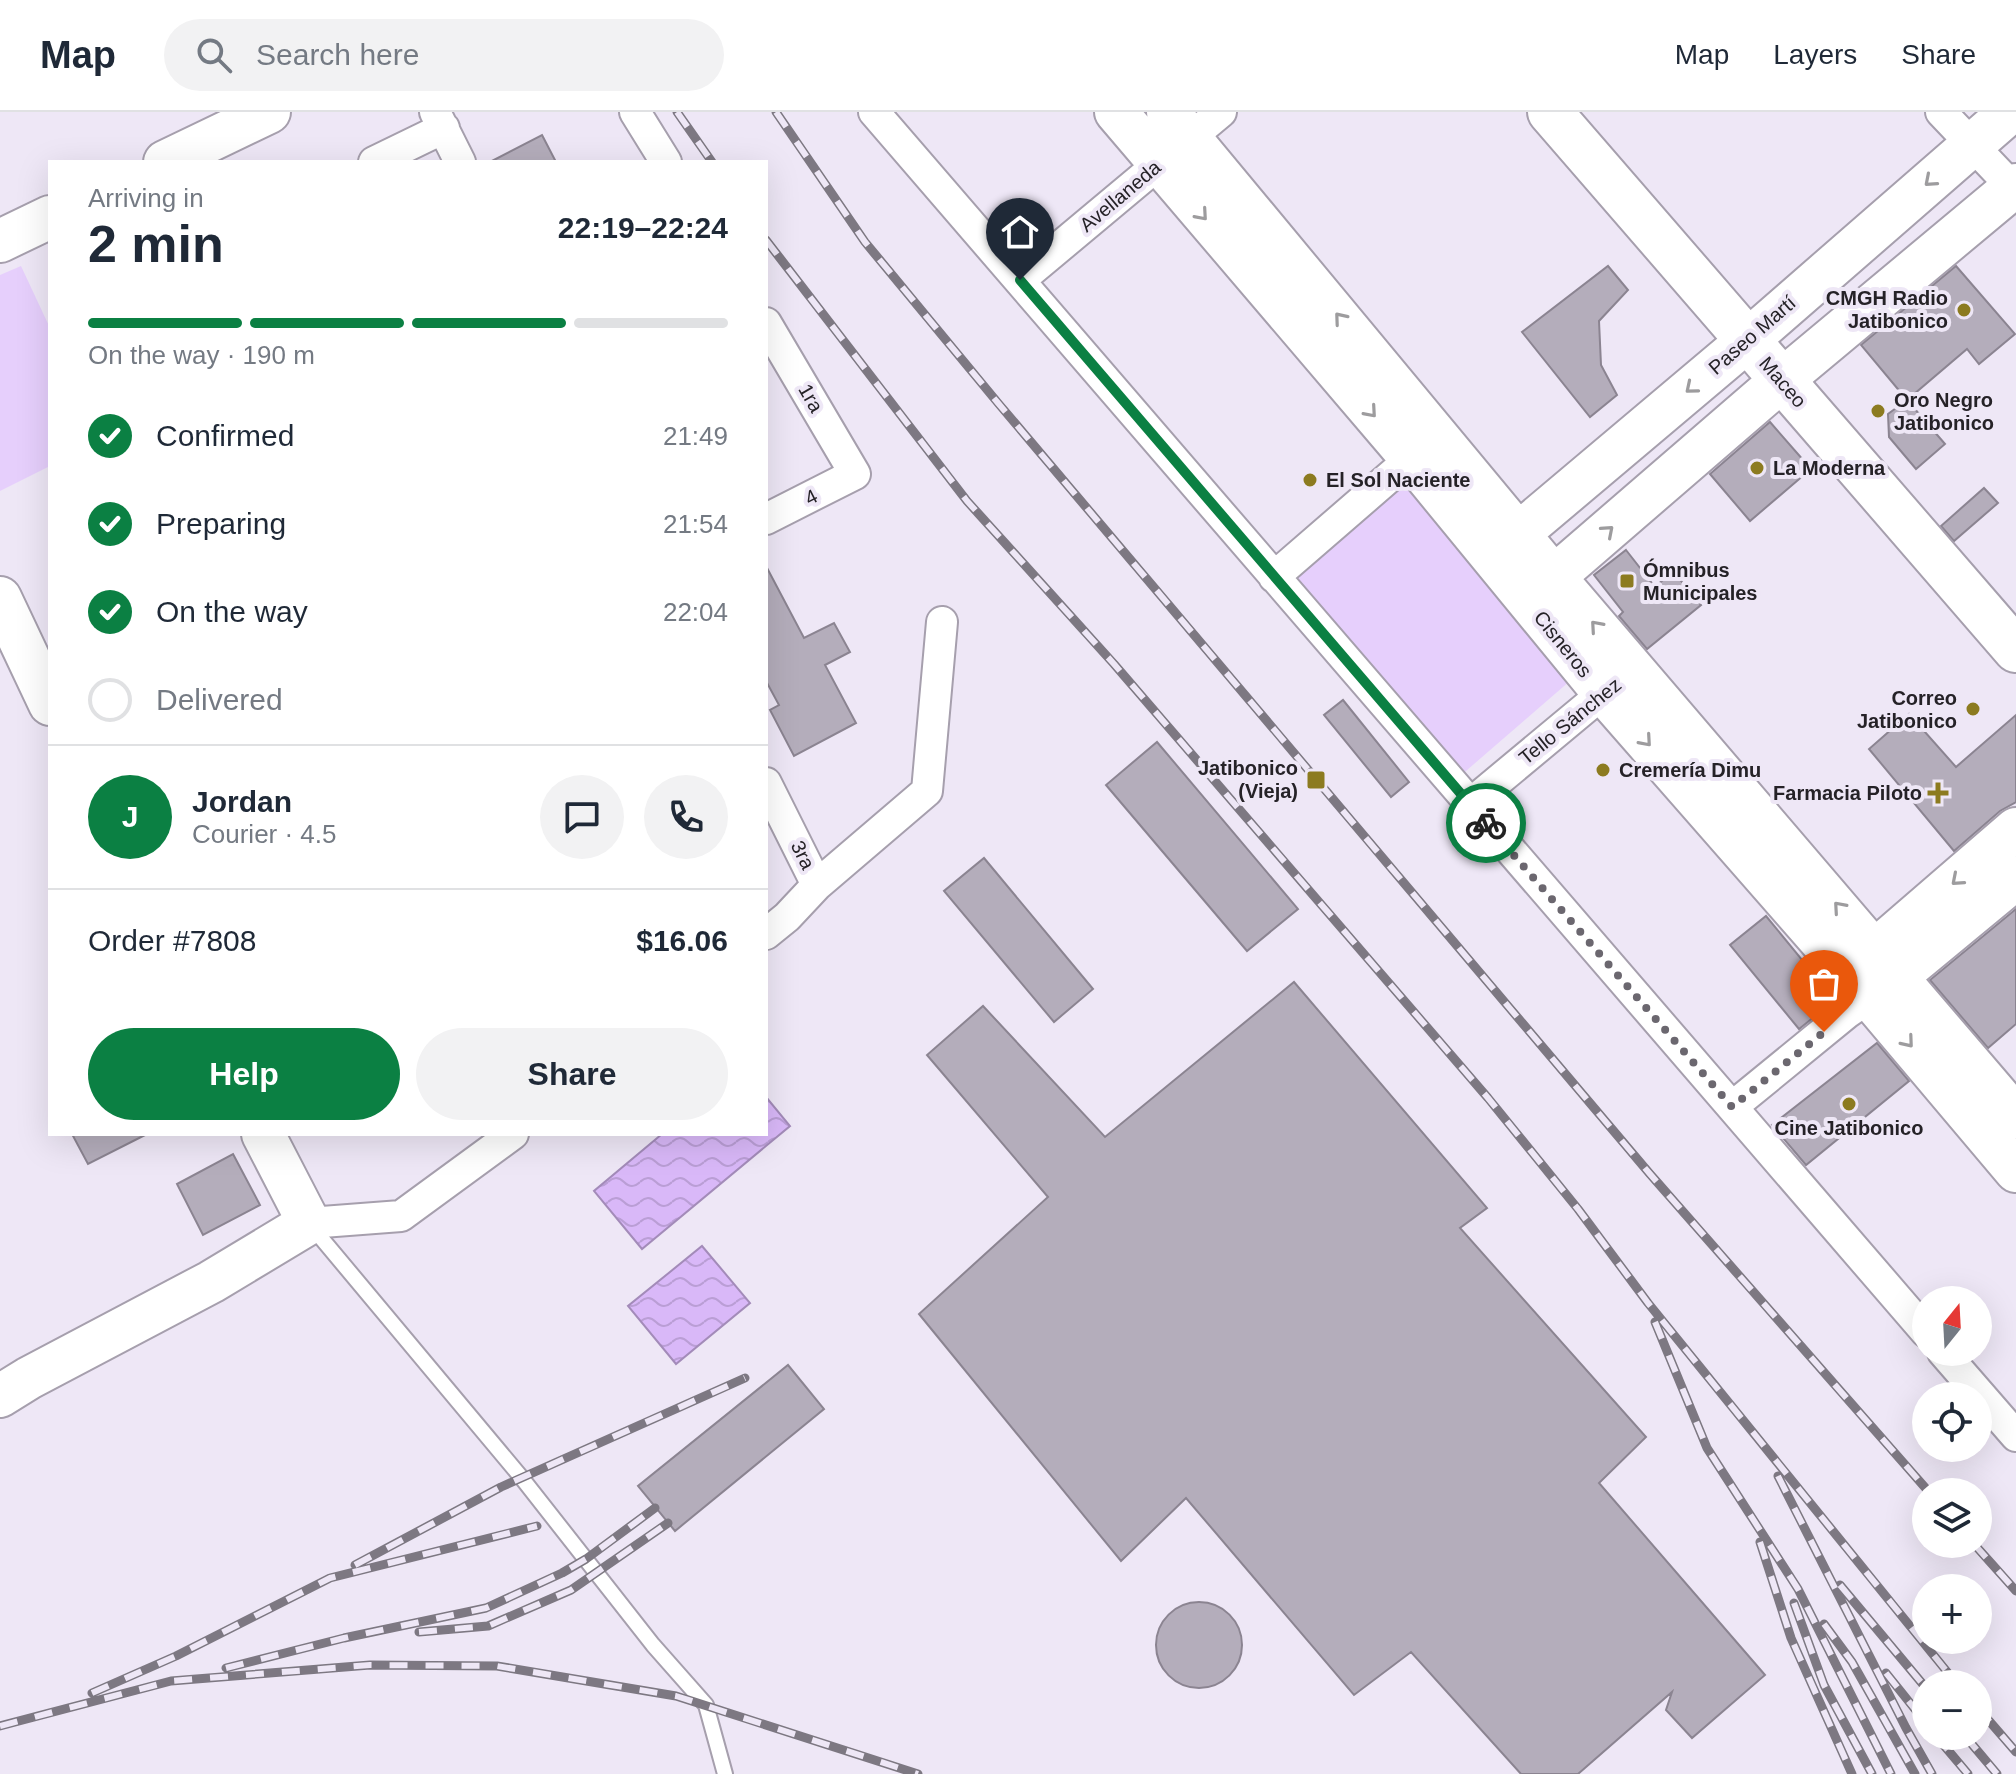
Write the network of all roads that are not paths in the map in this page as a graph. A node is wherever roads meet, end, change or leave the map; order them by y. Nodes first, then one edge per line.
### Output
1 (269, 112) edge
2 (635, 112) edge
3 (874, 112) edge
4 (1116, 112) edge
5 (1550, 112) edge
6 (1941, 112) edge
7 (439, 120) edge
8 (1999, 125) edge
9 (1184, 132) edge
10 (169, 160) edge
11 (377, 160) edge
12 (459, 160) edge
13 (665, 160) edge
14 (2014, 188) edge
15 (48, 218) edge
16 (0, 241) edge
17 (1020, 280) junction
18 (1747, 341) junction
19 (771, 343) edge
20 (1782, 380) junction
21 (1424, 447) junction
22 (855, 474) joint
23 (768, 518) edge
24 (1506, 545) junction
25 (1274, 577) junction
26 (1541, 589) junction
27 (0, 598) edge
28 (942, 622) dead end
29 (2016, 650) edge
30 (1618, 681) junction
31 (48, 700) edge
32 (768, 787) edge
33 (1470, 804) junction
34 (2016, 829) edge
35 (2016, 878) edge
36 (817, 885) junction
37 (768, 932) edge
38 (1873, 974) junction
39 (1732, 1107) junction
40 (2016, 1117) edge
41 (264, 1136) edge
42 (510, 1136) edge
43 (2016, 1171) edge
44 (309, 1223) junction
45 (1912, 1316) edge
46 (1955, 1366) edge
47 (0, 1396) edge
48 (2016, 1436) edge
49 (725, 1774) edge

1 - 10 street
2 - 13 street
3 - 17 street
4 - 9 street, Cisneros
5 - 18 highway, Maceo
6 - 8 street
7 - 11 street
7 - 12 street
8 - 14 street
8 -> 18 street, Paseo Martí
9 - 17 street, Avellaneda
9 - 21 street, Cisneros
14 - 20 street
15 - 16 street
17 - 25 street
18 - 20 highway, Maceo
18 -> 24 street, Paseo Martí
19 - 22 street, 1ra
26 -> 20 street
20 - 29 highway, Maceo
21 - 24 street, Cisneros
21 - 25 street
22 - 23 street, 4
24 - 26 street, Cisneros
25 - 33 street
26 - 30 street, Cisneros
27 - 31 street
28 - 36 street
30 - 33 street, Tello Sánchez
30 - 38 street, Cisneros
32 - 36 street, 3ra
33 - 39 street
34 -> 38 street
35 - 38 street
36 - 37 street
38 - 39 street
38 - 40 street, Cisneros
38 -> 43 street, Cisneros
39 - 45 street
41 - 44 street
42 - 44 street
44 - 47 street
44 - 49 lane
46 - 48 street

